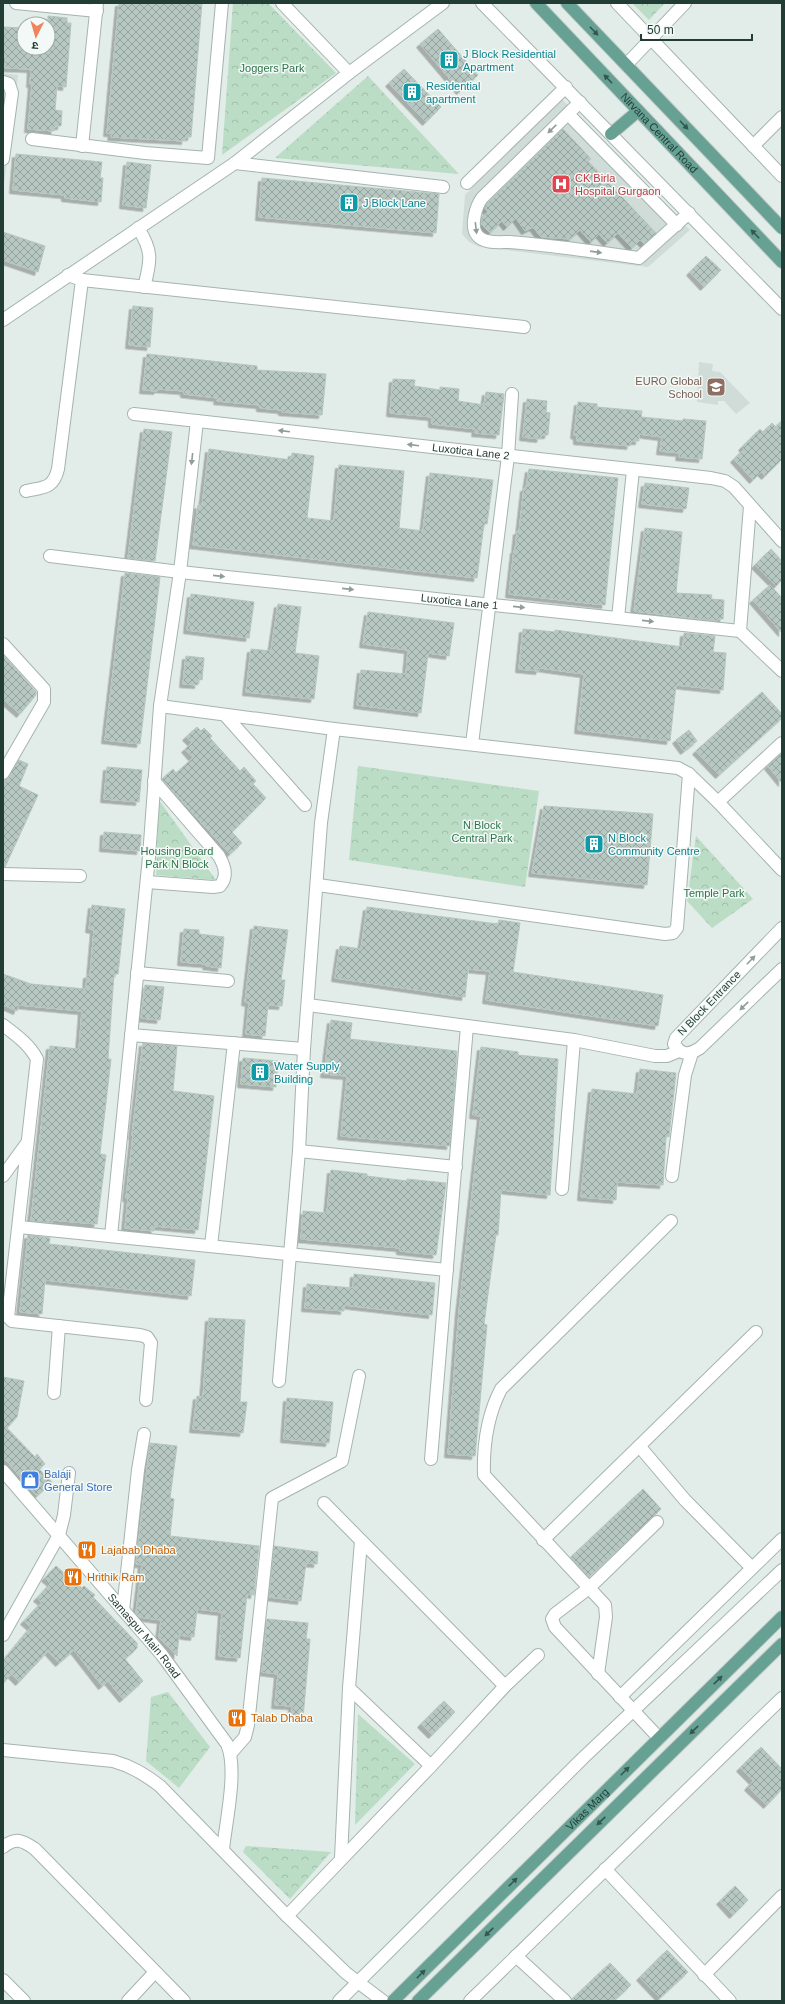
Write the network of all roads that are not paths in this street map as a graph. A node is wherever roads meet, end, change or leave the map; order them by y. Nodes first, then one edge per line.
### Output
1 (16, 3) edge
2 (222, 3) edge
3 (282, 3) edge
4 (443, 3) edge
5 (482, 3) edge
6 (536, 3) edge
7 (567, 3) edge
8 (617, 3) edge
9 (685, 3) edge
10 (97, 7) edge
11 (652, 38) junction
12 (626, 64) junction
13 (349, 73) junction
14 (3, 82) edge
15 (566, 87) junction
16 (580, 102) junction
17 (638, 111) junction
18 (568, 114) junction
19 (782, 117) edge
20 (612, 134) junction
21 (32, 139) dead end
22 (82, 146) junction
23 (753, 146) junction
24 (3, 159) edge
25 (235, 163) junction
26 (782, 176) edge
27 (467, 182) dead end
28 (443, 187) dead end
29 (689, 214) junction
30 (677, 225) junction
31 (138, 228) junction
32 (782, 228) edge
33 (782, 262) edge
34 (68, 275) junction
35 (82, 280) junction
36 (144, 287) junction
37 (782, 309) edge
38 (3, 320) edge
39 (524, 327) dead end
40 (512, 394) dead end
41 (134, 414) dead end
42 (197, 420) junction
43 (508, 456) junction
44 (633, 470) junction
45 (26, 491) dead end
46 (750, 506) junction
47 (782, 541) edge
48 (50, 556) dead end
49 (180, 572) junction
50 (490, 604) junction
51 (618, 618) junction
52 (740, 631) junction
53 (3, 644) edge
54 (782, 671) edge
55 (160, 706) junction
56 (225, 715) junction
57 (334, 729) junction
58 (782, 743) edge
59 (472, 744) junction
60 (3, 773) edge
61 (689, 774) junction
62 (154, 781) junction
63 (718, 802) junction
64 (305, 805) dead end
65 (782, 870) edge
66 (3, 874) edge
67 (80, 876) dead end
68 (147, 882) junction
69 (318, 885) junction
70 (782, 928) edge
71 (782, 969) edge
72 (138, 973) junction
73 (228, 982) dead end
74 (308, 1005) junction
75 (3, 1025) edge
76 (467, 1026) junction
77 (131, 1035) junction
78 (574, 1040) junction
79 (234, 1043) junction
80 (304, 1049) junction
81 (678, 1051) junction
82 (692, 1053) junction
83 (28, 1141) junction
84 (299, 1151) junction
85 (456, 1167) junction
86 (3, 1176) edge
87 (672, 1176) dead end
88 (562, 1189) dead end
89 (671, 1221) dead end
90 (19, 1227) junction
91 (111, 1236) junction
92 (211, 1246) junction
93 (290, 1254) junction
94 (447, 1270) junction
95 (8, 1271) edge
96 (60, 1326) junction
97 (756, 1332) dead end
98 (359, 1376) dead end
99 (279, 1381) dead end
100 (54, 1393) dead end
101 (146, 1400) dead end
102 (144, 1434) dead end
103 (640, 1447) junction
104 (431, 1459) dead end
105 (3, 1471) edge
106 (69, 1472) dead end
107 (324, 1503) dead end
108 (657, 1522) dead end
109 (59, 1536) junction
110 (782, 1539) edge
111 (543, 1540) junction
112 (361, 1542) junction
113 (752, 1568) junction
114 (782, 1570) edge
115 (589, 1588) junction
116 (123, 1610) junction
117 (782, 1617) edge
118 (3, 1635) edge
119 (782, 1644) edge
120 (538, 1656) dead end
121 (598, 1674) junction
122 (505, 1686) junction
123 (349, 1688) junction
124 (620, 1697) junction
125 (782, 1698) edge
126 (633, 1710) junction
127 (658, 1738) junction
128 (3, 1750) edge
129 (231, 1753) junction
130 (431, 1766) junction
131 (3, 1847) edge
132 (223, 1849) junction
133 (341, 1858) junction
134 (605, 1869) junction
135 (782, 1896) edge
136 (287, 1916) junction
137 (516, 1956) junction
138 (155, 1972) junction
139 (704, 1975) junction
140 (3, 1980) edge
141 (357, 1982) junction
142 (24, 2001) edge
143 (128, 2001) edge
144 (184, 2001) edge
145 (339, 2001) edge
146 (383, 2001) edge
147 (393, 2001) edge
148 (418, 2001) edge
149 (470, 2001) edge
150 (565, 2001) edge
151 (730, 2001) edge

1 - 10 street
2 - 22 street
3 - 13 street
4 - 13 street
5 - 15 street
17 -> 6 main road, Nirvana Central Road
7 -> 12 main road, Nirvana Central Road
8 - 11 street
9 - 11 street
10 - 22 street
11 - 12 street
11 - 23 street
12 -> 32 main road, Nirvana Central Road
13 - 25 street
14 - 24 street
15 - 16 street
15 - 27 street
16 - 18 street
16 - 20 street
17 - 20 main road
33 -> 17 main road, Nirvana Central Road
18 - 30 street
18 -> 30 street
19 - 23 street
20 - 29 street
21 - 22 street
23 - 26 street
25 - 28 street
25 - 31 street
29 - 30 street
29 - 37 street
31 - 34 street
31 - 36 street
34 - 35 street
34 - 38 street
35 - 36 street
35 - 45 street
36 - 39 street
40 - 43 street
41 - 42 street, Luxotica Lane 2
43 -> 42 street, Luxotica Lane 2
42 -> 49 street
43 - 44 street, Luxotica Lane 2
43 - 50 street
44 - 46 street, Luxotica Lane 2
44 - 51 street
46 - 47 street, Luxotica Lane 2
46 - 52 street
48 - 49 street, Luxotica Lane 1
49 -> 50 street, Luxotica Lane 1
49 - 55 street
50 -> 51 street, Luxotica Lane 1
50 - 59 street
51 -> 52 street, Luxotica Lane 1
52 - 54 street
53 - 60 street
55 - 56 street
55 - 62 street
56 - 57 street
56 - 64 street
57 - 59 street
57 - 69 street
58 - 63 street
59 - 61 street
61 - 63 street
61 - 69 street
62 - 68 street
62 - 68 street
63 - 65 street
66 - 67 street
68 - 72 street
69 - 74 street
81 -> 70 street, N Block Entrance
71 -> 82 street
72 - 73 street
72 - 77 street
74 - 76 street
74 - 80 street
75 - 83 street
76 - 78 street
76 - 85 street
77 - 79 street
77 - 91 street
78 - 81 street
78 - 88 street
79 - 80 street
79 - 92 street
80 - 84 street
81 - 82 street, N Block Entrance
82 - 87 street
83 - 86 street
83 - 90 street
84 - 85 street
84 - 93 street
85 - 94 street
89 - 111 street
90 - 91 street
90 - 95 street
91 - 92 street
92 - 93 street
93 - 94 street
93 - 99 street
94 - 104 street
95 - 96 street
96 - 100 street
96 - 101 street
97 - 103 street
98 - 129 street
102 - 116 street
103 - 111 street
103 - 113 street
105 - 109 street, Samaspur Main Road
106 - 109 street
107 - 112 street
108 - 115 street
109 - 116 street, Samaspur Main Road
109 - 118 street
110 - 113 street
111 - 115 street
112 - 122 street
112 - 123 street
113 - 124 street
114 - 126 street
115 - 121 street
115 - 121 street
116 - 129 street, Samaspur Main Road
127 -> 117 main road, Vikas Marg
119 -> 148 main road, Vikas Marg
120 - 122 street
121 - 124 street
122 - 130 street
123 - 130 street
123 - 133 street
124 - 126 street
125 - 134 street
126 - 127 street
126 - 141 street
147 -> 127 main road, Vikas Marg
128 - 132 street
129 - 132 street
130 - 133 street
131 - 138 street
132 - 136 street
133 - 136 street
134 - 137 street
134 - 139 street
135 - 139 street
136 - 141 street
137 - 149 street
137 - 150 street
138 - 143 street
138 - 144 street
139 - 151 street
140 - 142 street
141 - 145 street
141 - 146 street

